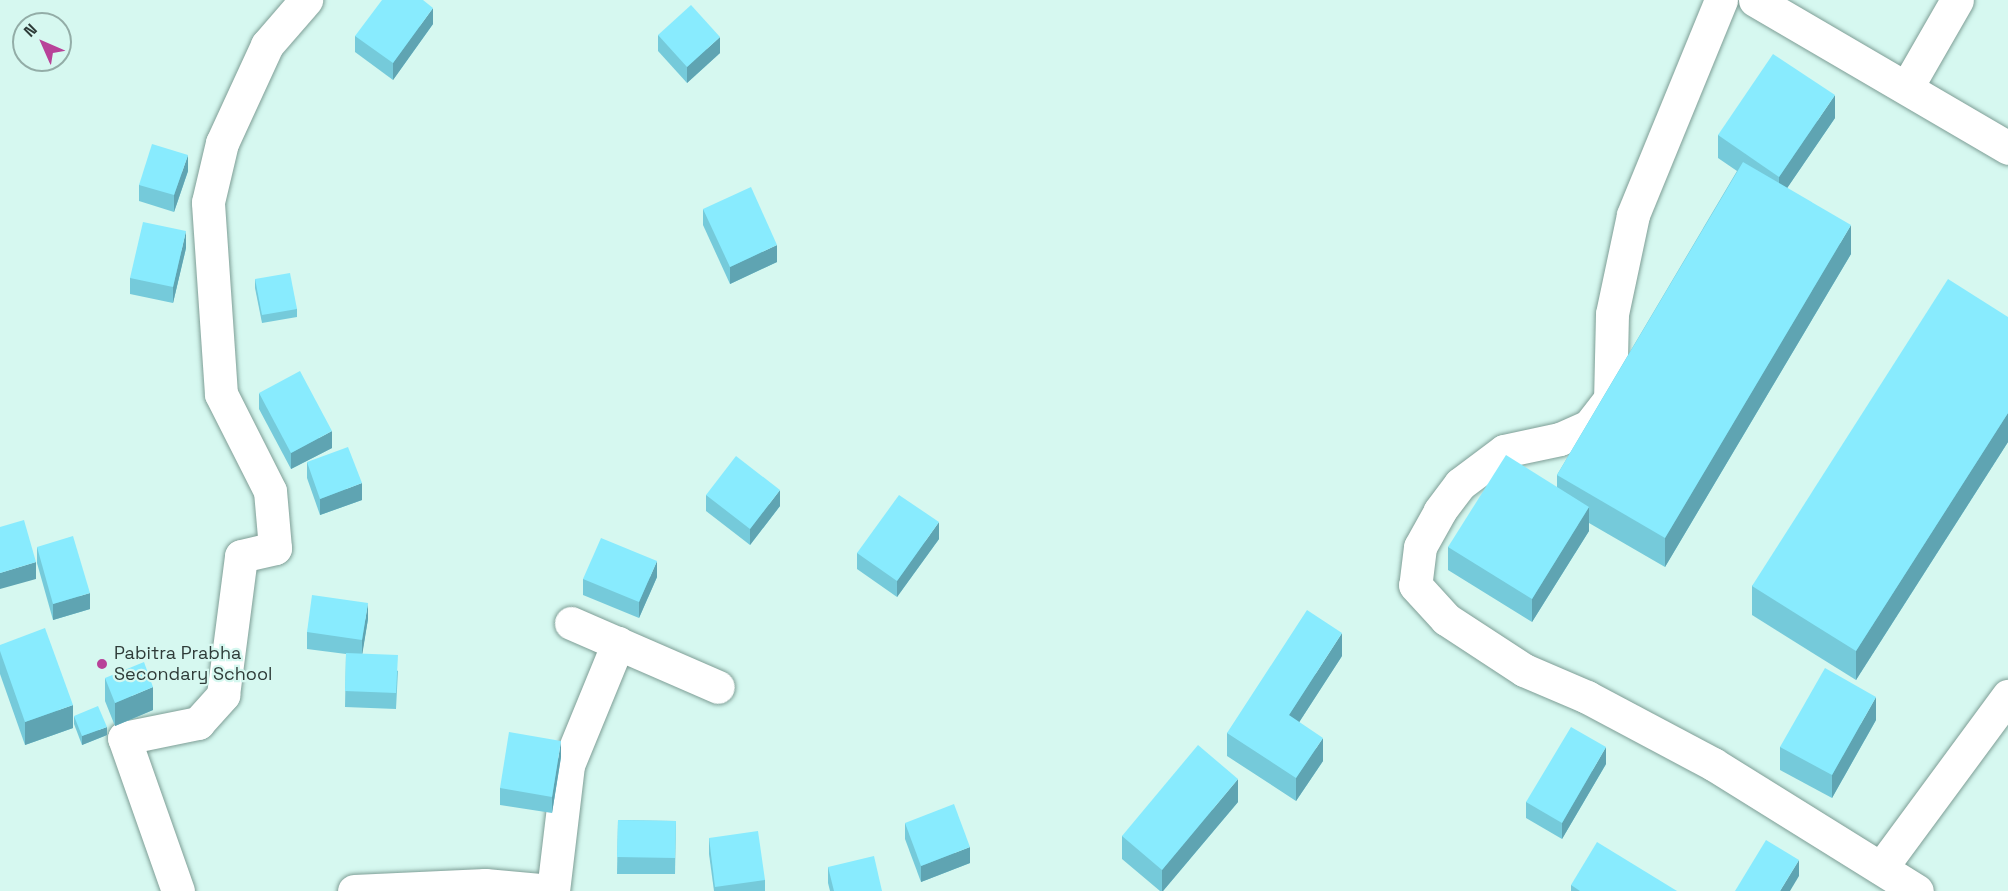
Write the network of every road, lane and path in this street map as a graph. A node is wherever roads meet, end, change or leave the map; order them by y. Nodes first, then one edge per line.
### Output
1 (306, 0) edge
2 (1721, 0) edge
3 (1755, 0) edge
4 (1957, 0) edge
5 (1907, 87) junction
6 (2008, 148) edge
7 (571, 623) dead end
8 (618, 643) junction
9 (718, 687) dead end
10 (2008, 696) edge
11 (1881, 868) junction
12 (178, 891) edge
13 (354, 891) edge
14 (552, 891) edge
15 (1917, 891) edge

1 - 12 street
2 - 11 street
3 - 5 street
4 - 5 street
5 - 6 street
7 - 8 street
8 - 9 street
8 - 14 street
10 - 11 street
11 - 15 street
13 - 14 street

